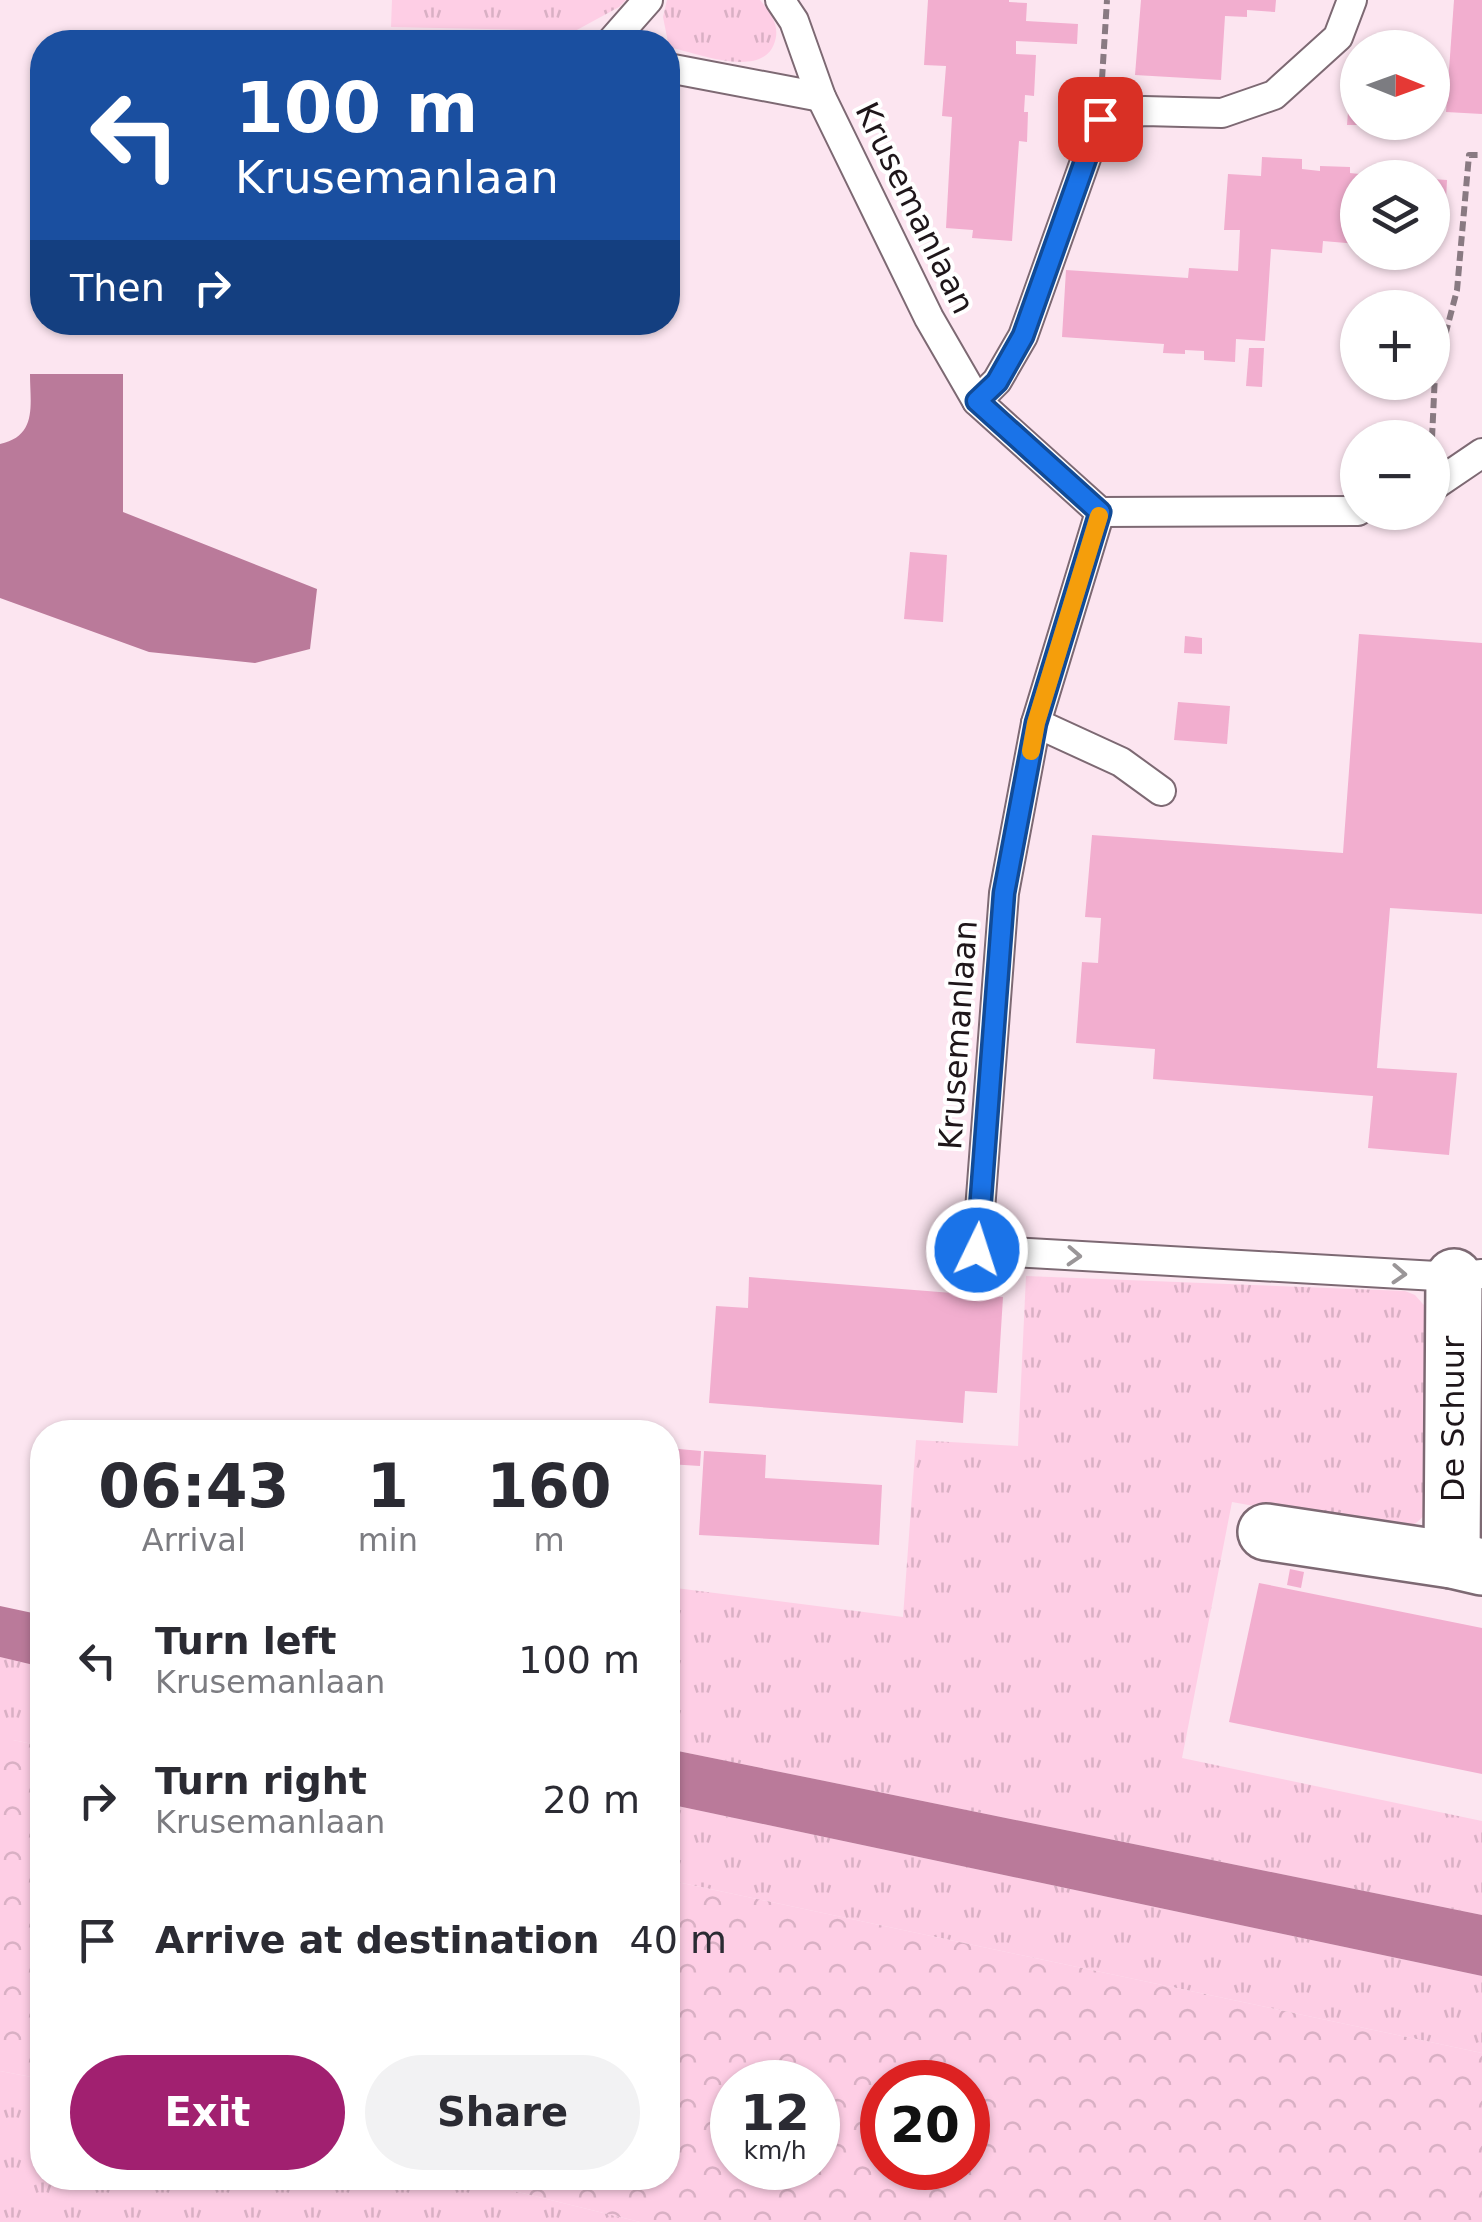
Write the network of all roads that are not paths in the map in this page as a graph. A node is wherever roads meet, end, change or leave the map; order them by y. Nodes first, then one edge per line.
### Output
1 (648, 0) edge
2 (780, 0) edge
3 (1352, 0) edge
4 (622, 30) edge
5 (680, 70) edge
6 (822, 97) junction
7 (977, 401) junction
8 (1482, 453) edge
9 (1450, 475) edge
10 (1340, 511) edge
11 (1100, 512) junction
12 (1036, 723) junction
13 (1161, 791) dead end
14 (1468, 1276) edge
15 (1266, 1532) dead end
16 (1467, 1563) edge

1 - 4 lane
2 - 6 lane, Krusemanlaan
3 - 7 lane
5 - 6 lane, Krusemanlaan
6 - 7 lane, Krusemanlaan
7 - 11 lane, Krusemanlaan
8 - 9 lane
10 - 11 lane
11 - 12 lane, Krusemanlaan
12 - 13 lane
12 -> 14 lane, Krusemanlaan
14 - 16 street, De Schuur
15 - 16 street, De Schuur

